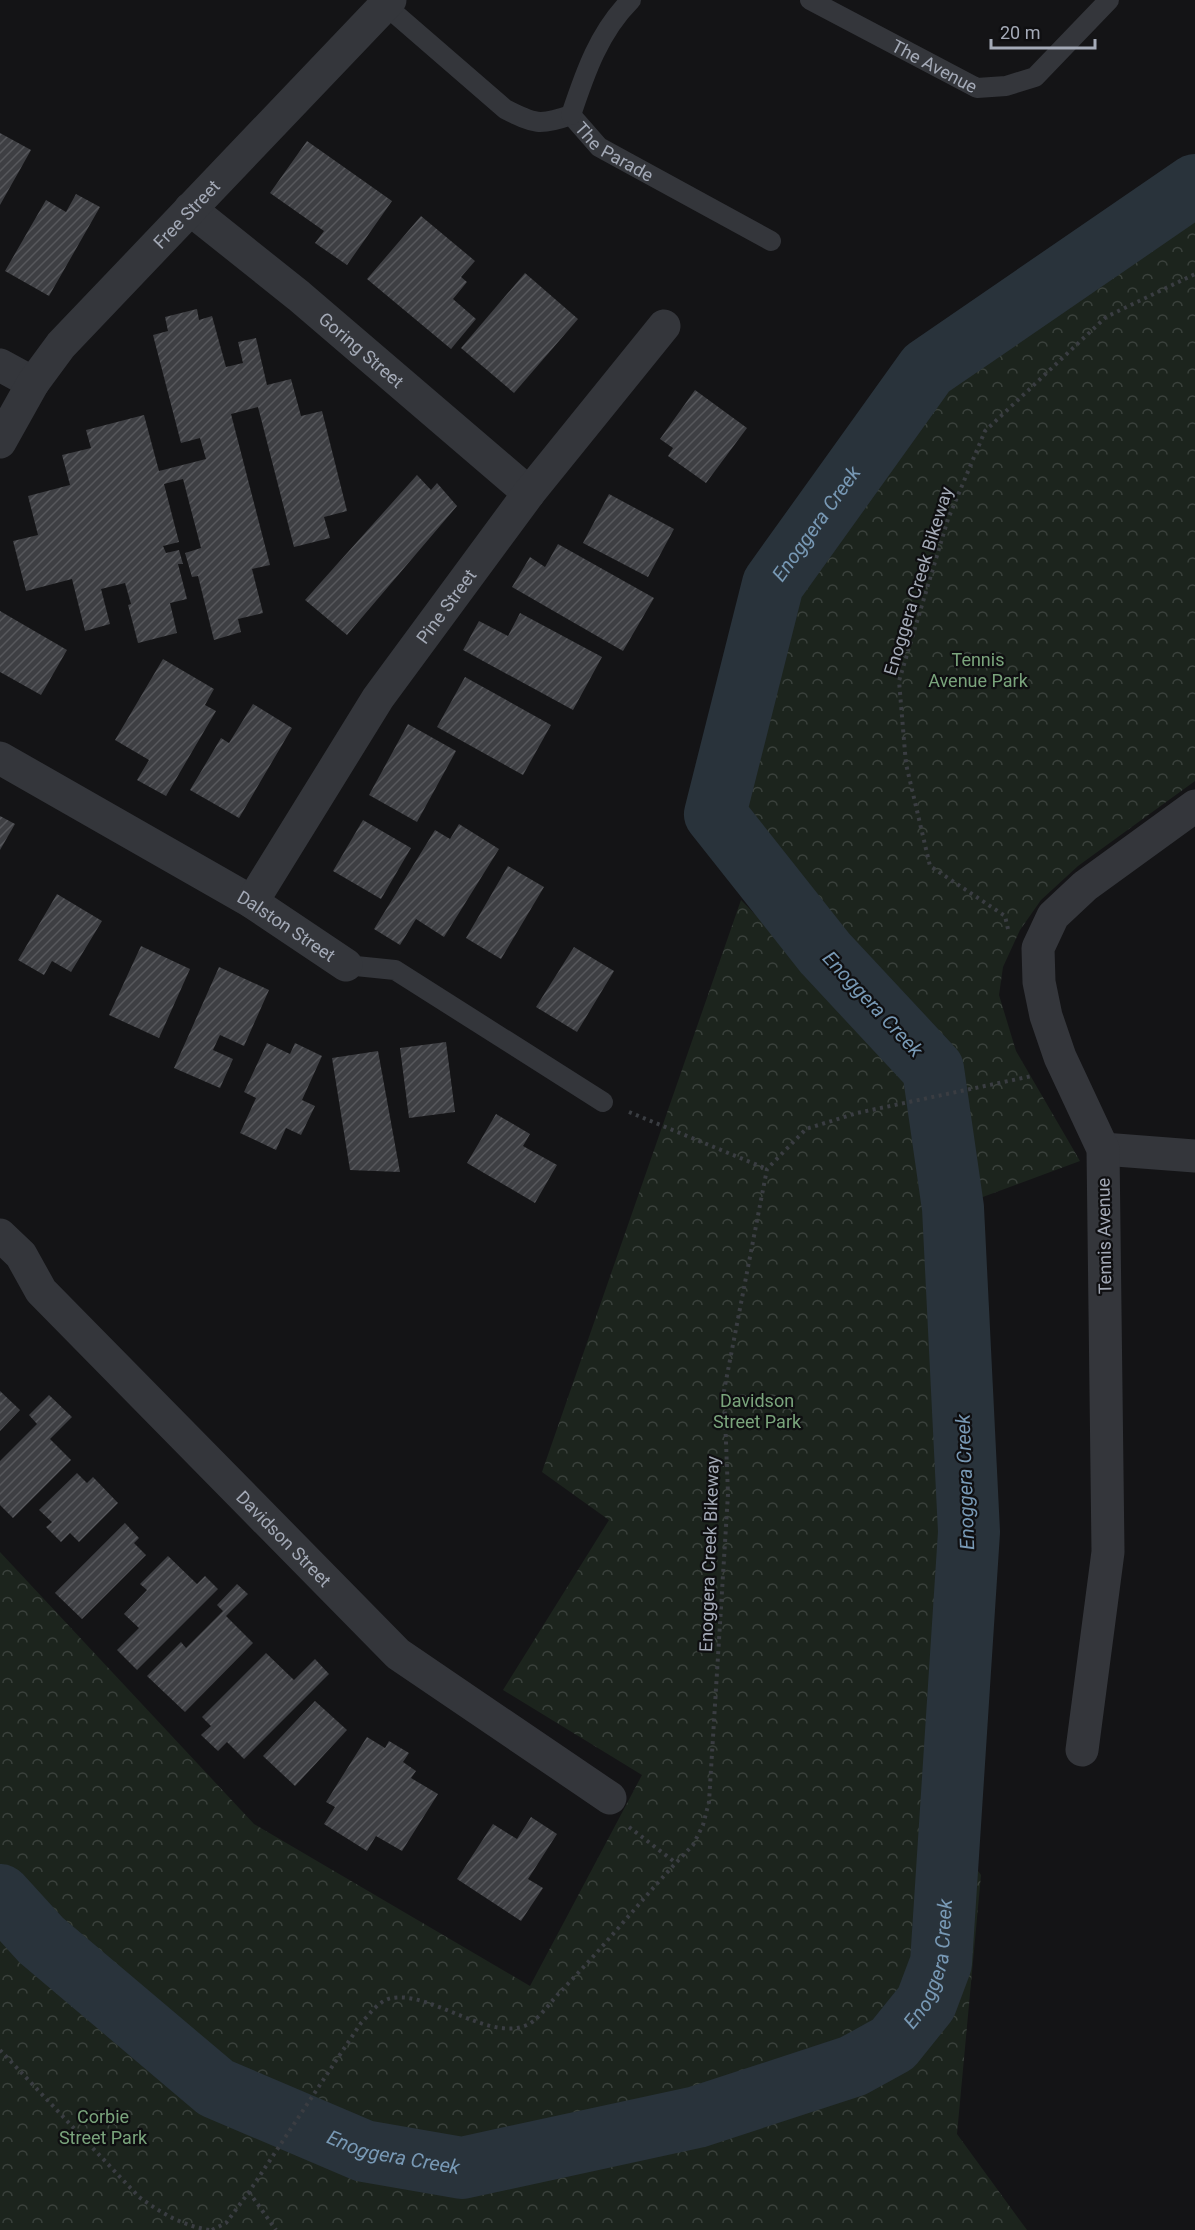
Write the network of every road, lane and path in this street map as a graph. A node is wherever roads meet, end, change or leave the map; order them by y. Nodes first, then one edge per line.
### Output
1 (631, 0) edge
2 (810, 0) edge
3 (1109, 0) edge
4 (388, 2) edge
5 (571, 115) junction
6 (190, 209) junction
7 (771, 241) dead end
8 (1195, 274) edge
9 (664, 326) dead end
10 (0, 365) edge
11 (33, 384) junction
12 (0, 442) edge
13 (529, 493) junction
14 (0, 758) edge
15 (1195, 806) edge
16 (252, 902) junction
17 (1010, 938) dead end
18 (346, 965) joint
19 (1041, 1074) dead end
20 (603, 1101) joint
21 (1103, 1149) junction
22 (1195, 1156) edge
23 (767, 1169) junction
24 (0, 1235) edge
25 (1082, 1750) dead end
26 (610, 1797) joint
27 (676, 1863) junction
28 (0, 2050) edge
29 (249, 2192) junction
30 (211, 2230) edge
31 (276, 2230) edge

1 - 5 lane
2 - 3 lane, The Avenue
4 - 5 lane, The Parade
4 - 6 street, Free Street
5 - 7 lane, The Parade
6 - 11 street, Free Street
6 - 13 street, Goring Street
8 - 17 path, Enoggera Creek Bikeway
9 - 13 street, Pine Street
10 - 11 street
11 - 12 street, Free Street
13 - 16 street, Pine Street
14 - 16 street, Dalston Street
15 - 21 street, Tennis Avenue
16 - 18 street, Dalston Street
18 - 20 lane, Dalston Street
19 - 23 path
20 - 23 path
21 - 22 street
21 - 25 street, Tennis Avenue
23 - 27 path, Enoggera Creek Bikeway
24 - 26 street, Davidson Street
26 - 27 path
27 - 29 path, Enoggera Creek Bikeway
28 - 30 path
29 - 30 path
29 - 31 path

